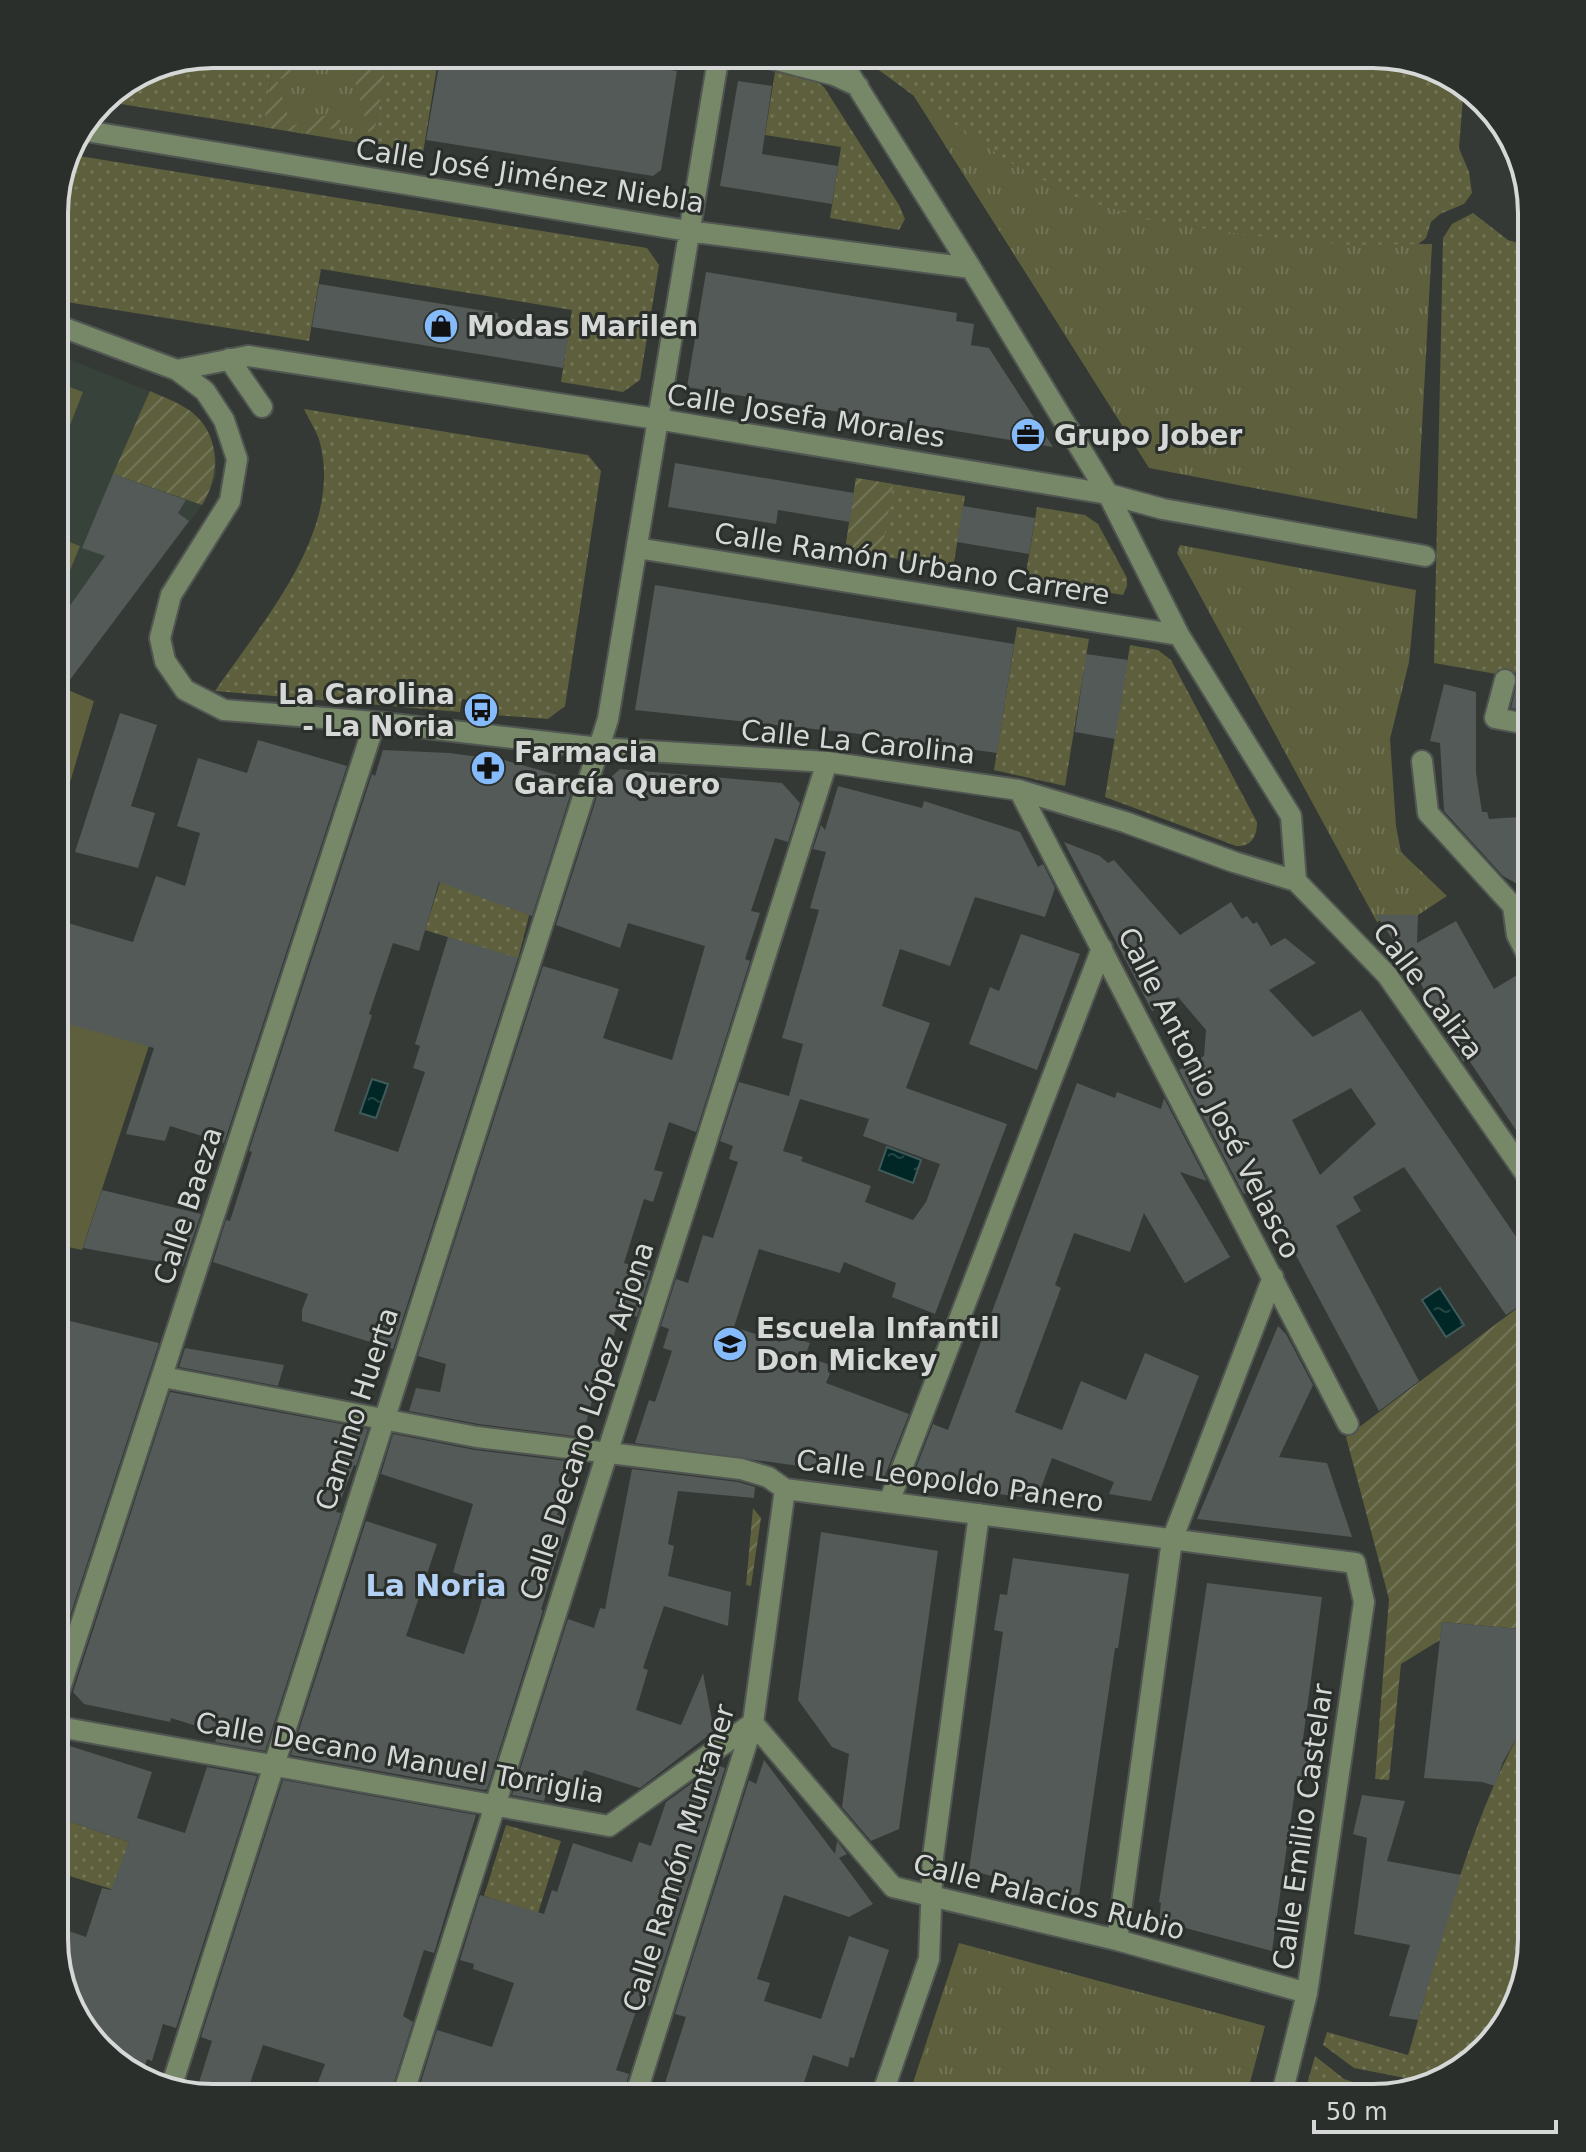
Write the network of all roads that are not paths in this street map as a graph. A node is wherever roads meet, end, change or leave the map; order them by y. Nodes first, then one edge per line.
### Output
1 (717, 68) edge
2 (807, 68) edge
3 (846, 68) edge
4 (858, 86) junction
5 (92, 132) edge
6 (688, 231) junction
7 (971, 268) junction
8 (68, 329) edge
9 (229, 359) junction
10 (177, 370) junction
11 (262, 407) dead end
12 (657, 419) junction
13 (1108, 494) junction
14 (637, 548) junction
15 (1425, 556) dead end
16 (1179, 635) junction
17 (1505, 680) dead end
18 (375, 722) junction
19 (1518, 722) edge
20 (599, 748) junction
21 (1422, 761) dead end
22 (827, 762) junction
23 (1019, 790) junction
24 (1296, 881) junction
25 (1518, 900) edge
26 (1102, 948) junction
27 (1518, 1163) edge
28 (1273, 1277) junction
29 (163, 1377) junction
30 (383, 1418) junction
31 (1348, 1424) dead end
32 (606, 1452) junction
33 (785, 1489) junction
34 (889, 1502) junction
35 (979, 1514) junction
36 (1172, 1540) junction
37 (1355, 1563) joint
38 (68, 1665) edge
39 (753, 1723) junction
40 (68, 1728) edge
41 (273, 1765) junction
42 (495, 1804) junction
43 (931, 1896) junction
44 (1117, 1940) junction
45 (1307, 1993) junction
46 (174, 2078) edge
47 (406, 2084) edge
48 (639, 2084) edge
49 (886, 2084) edge
50 (1284, 2084) edge

1 - 6 street, Camino Huerta
2 - 4 street
3 - 4 street
4 - 7 street
5 - 6 street, Calle José Jiménez Niebla
6 - 7 street, Calle José Jiménez Niebla
6 - 12 street, Camino Huerta
7 - 13 street
8 - 10 street, Calle La Carolina
9 - 10 street, Calle Josefa Morales
9 - 11 street
9 - 12 street, Calle Josefa Morales
10 - 18 street, Calle La Carolina
12 - 13 street, Calle Josefa Morales
12 - 14 street, Camino Huerta
13 - 15 street, Calle Josefa Morales
13 - 16 street
14 - 16 street, Calle Ramón Urbano Carrere
14 - 20 street, Camino Huerta
16 - 24 street
17 - 19 street
18 - 20 street, Calle La Carolina
18 - 29 street, Calle Baeza
20 - 22 street, Calle La Carolina
20 - 30 street, Camino Huerta
21 - 25 street
22 - 23 street, Calle La Carolina
22 - 32 street, Calle Decano López Arjona
23 - 24 street, Calle La Carolina
23 - 26 street, Calle Antonio José Velasco
24 - 27 street, Calle Caliza
26 - 28 street, Calle Antonio José Velasco
26 - 34 street
28 - 31 street, Calle Antonio José Velasco
28 - 36 street
29 - 30 street, Calle Leopoldo Panero
29 - 38 street, Calle Baeza
30 - 32 street, Calle Leopoldo Panero
30 - 41 street, Camino Huerta
32 - 33 street, Calle Leopoldo Panero
32 - 42 street, Calle Decano López Arjona
33 - 34 street, Calle Leopoldo Panero
33 - 39 street, Calle Ramón Muntaner
34 - 35 street, Calle Leopoldo Panero
35 - 36 street, Calle Leopoldo Panero
35 - 43 street
36 - 37 street, Calle Leopoldo Panero
36 - 44 street
37 - 45 street, Calle Emilio Castelar
39 - 42 street, Calle Decano Manuel Torriglia
39 - 43 street, Calle Palacios Rubio
39 - 48 street, Calle Ramón Muntaner
40 - 41 street, Calle Decano Manuel Torriglia
41 - 42 street, Calle Decano Manuel Torriglia
41 - 46 street, Camino Huerta
42 - 47 street, Calle Decano López Arjona
43 - 44 street, Calle Palacios Rubio
43 - 49 street
44 - 45 street, Calle Palacios Rubio
45 - 50 street, Calle Emilio Castelar

